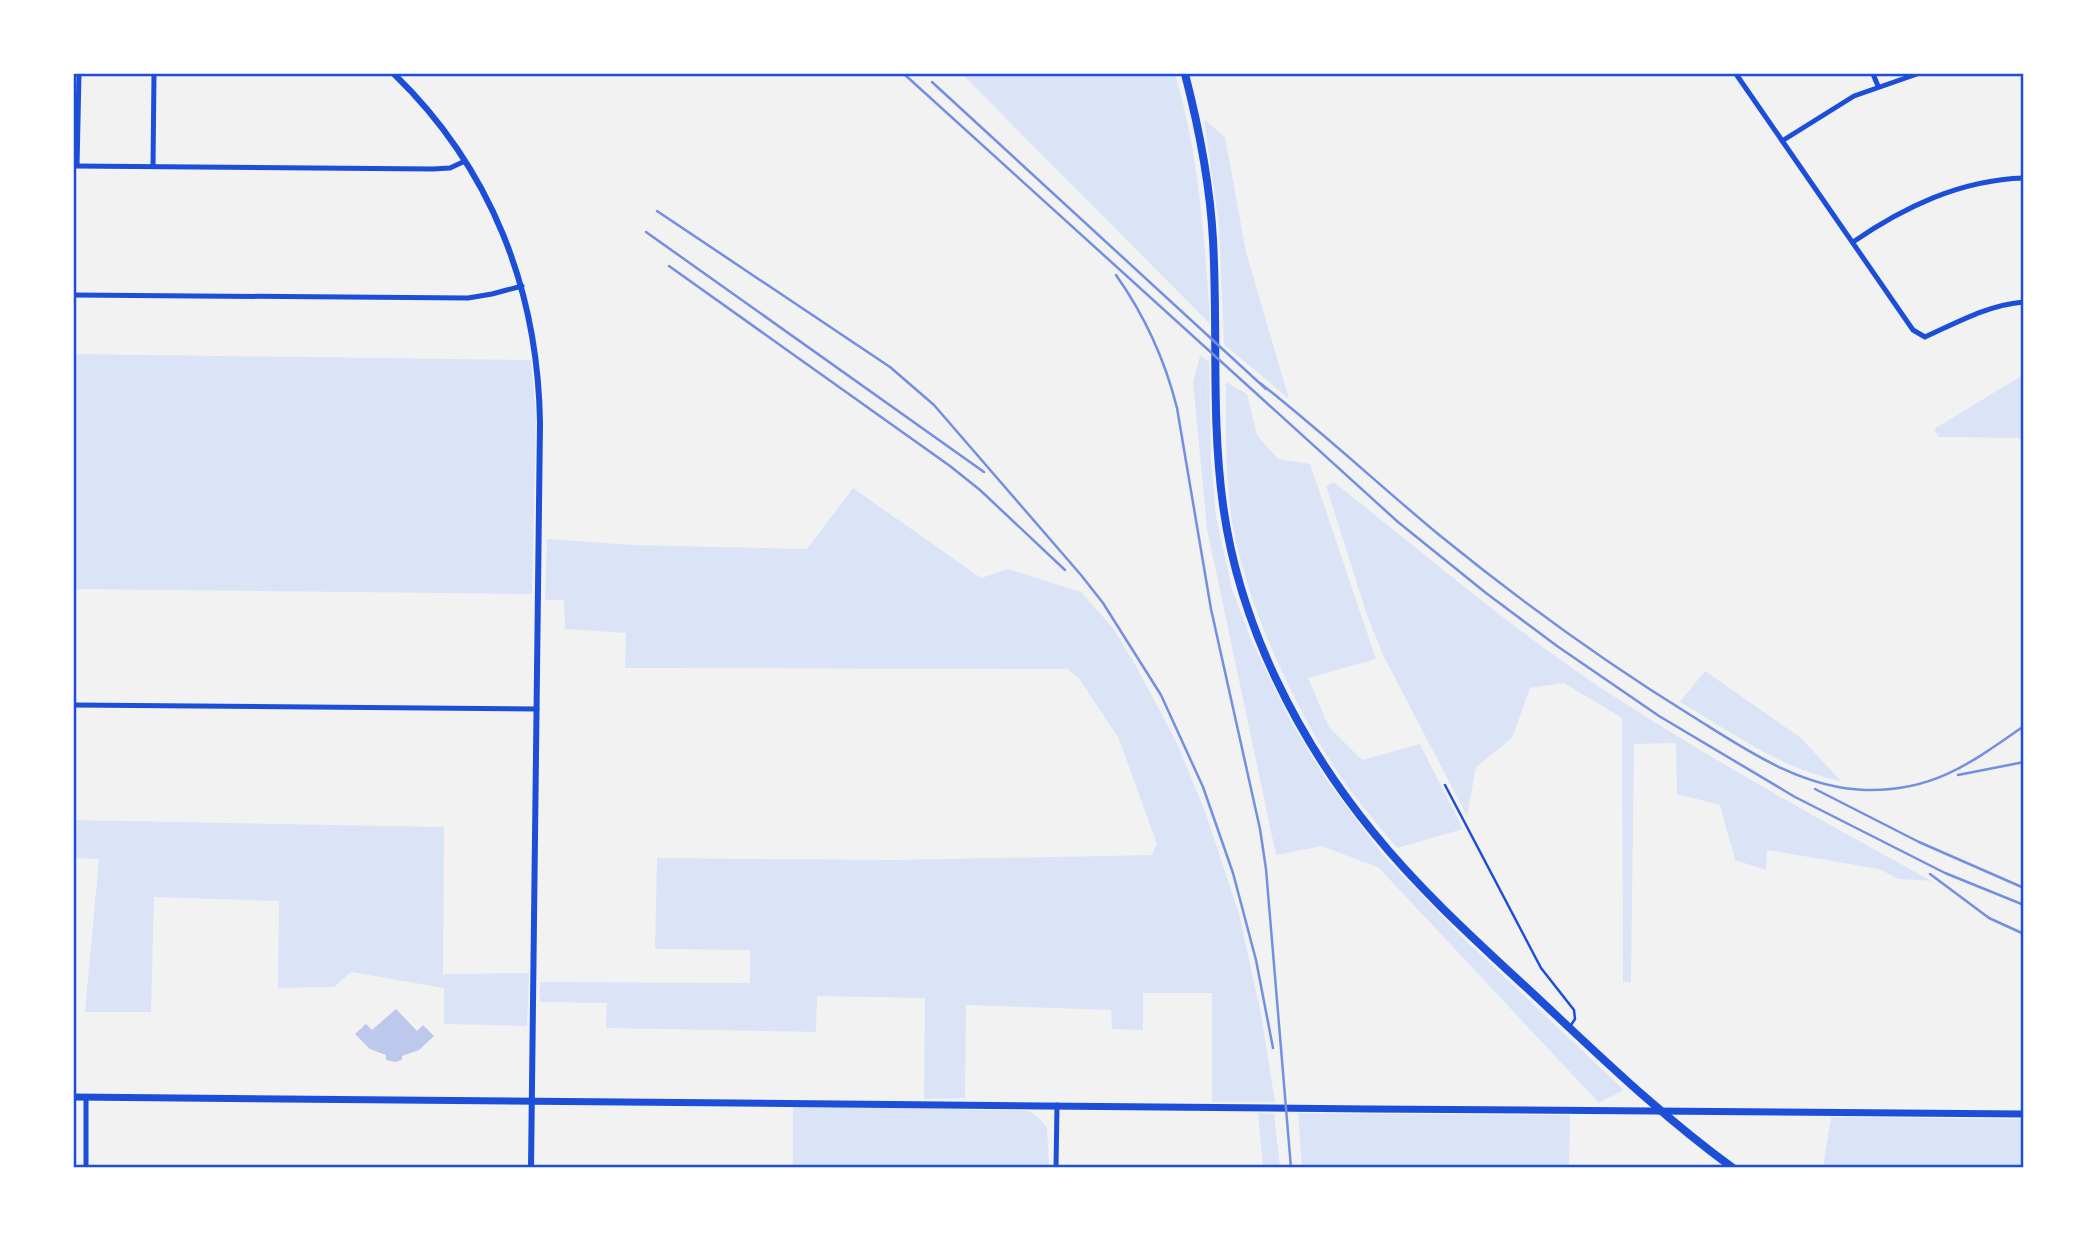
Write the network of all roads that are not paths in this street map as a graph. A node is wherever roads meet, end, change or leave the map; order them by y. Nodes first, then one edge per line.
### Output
1 (79, 74) edge
2 (154, 74) edge
3 (394, 74) edge
4 (1185, 74) edge
5 (1736, 74) edge
6 (1873, 74) edge
7 (1917, 74) edge
8 (1878, 86) junction
9 (1782, 141) junction
10 (465, 161) junction
11 (76, 166) edge
12 (153, 167) junction
13 (2024, 178) edge
14 (1853, 243) junction
15 (522, 286) junction
16 (74, 295) edge
17 (2024, 302) edge
18 (74, 705) edge
19 (537, 709) junction
20 (1445, 785) dead end
21 (1569, 1028) junction
22 (74, 1097) edge
23 (86, 1097) junction
24 (532, 1100) junction
25 (1056, 1105) junction
26 (1661, 1113) junction
27 (2024, 1114) edge
28 (86, 1167) edge
29 (531, 1167) edge
30 (1056, 1167) edge
31 (1733, 1167) edge

1 - 11 street
2 - 12 street
3 - 10 street
4 - 21 main road
5 - 9 street
6 - 8 street
7 - 8 street
8 - 9 street
9 - 14 street
10 - 12 street
10 - 15 street
11 - 12 street
13 - 14 street
14 - 17 street
15 - 16 street
15 - 19 street
18 - 19 street
19 - 24 street
20 - 21 lane
21 - 26 main road
22 - 23 main road
23 - 24 main road
23 - 28 street
24 - 25 main road
24 - 29 street
25 - 26 main road
25 - 30 street
26 - 27 main road
26 - 31 main road

